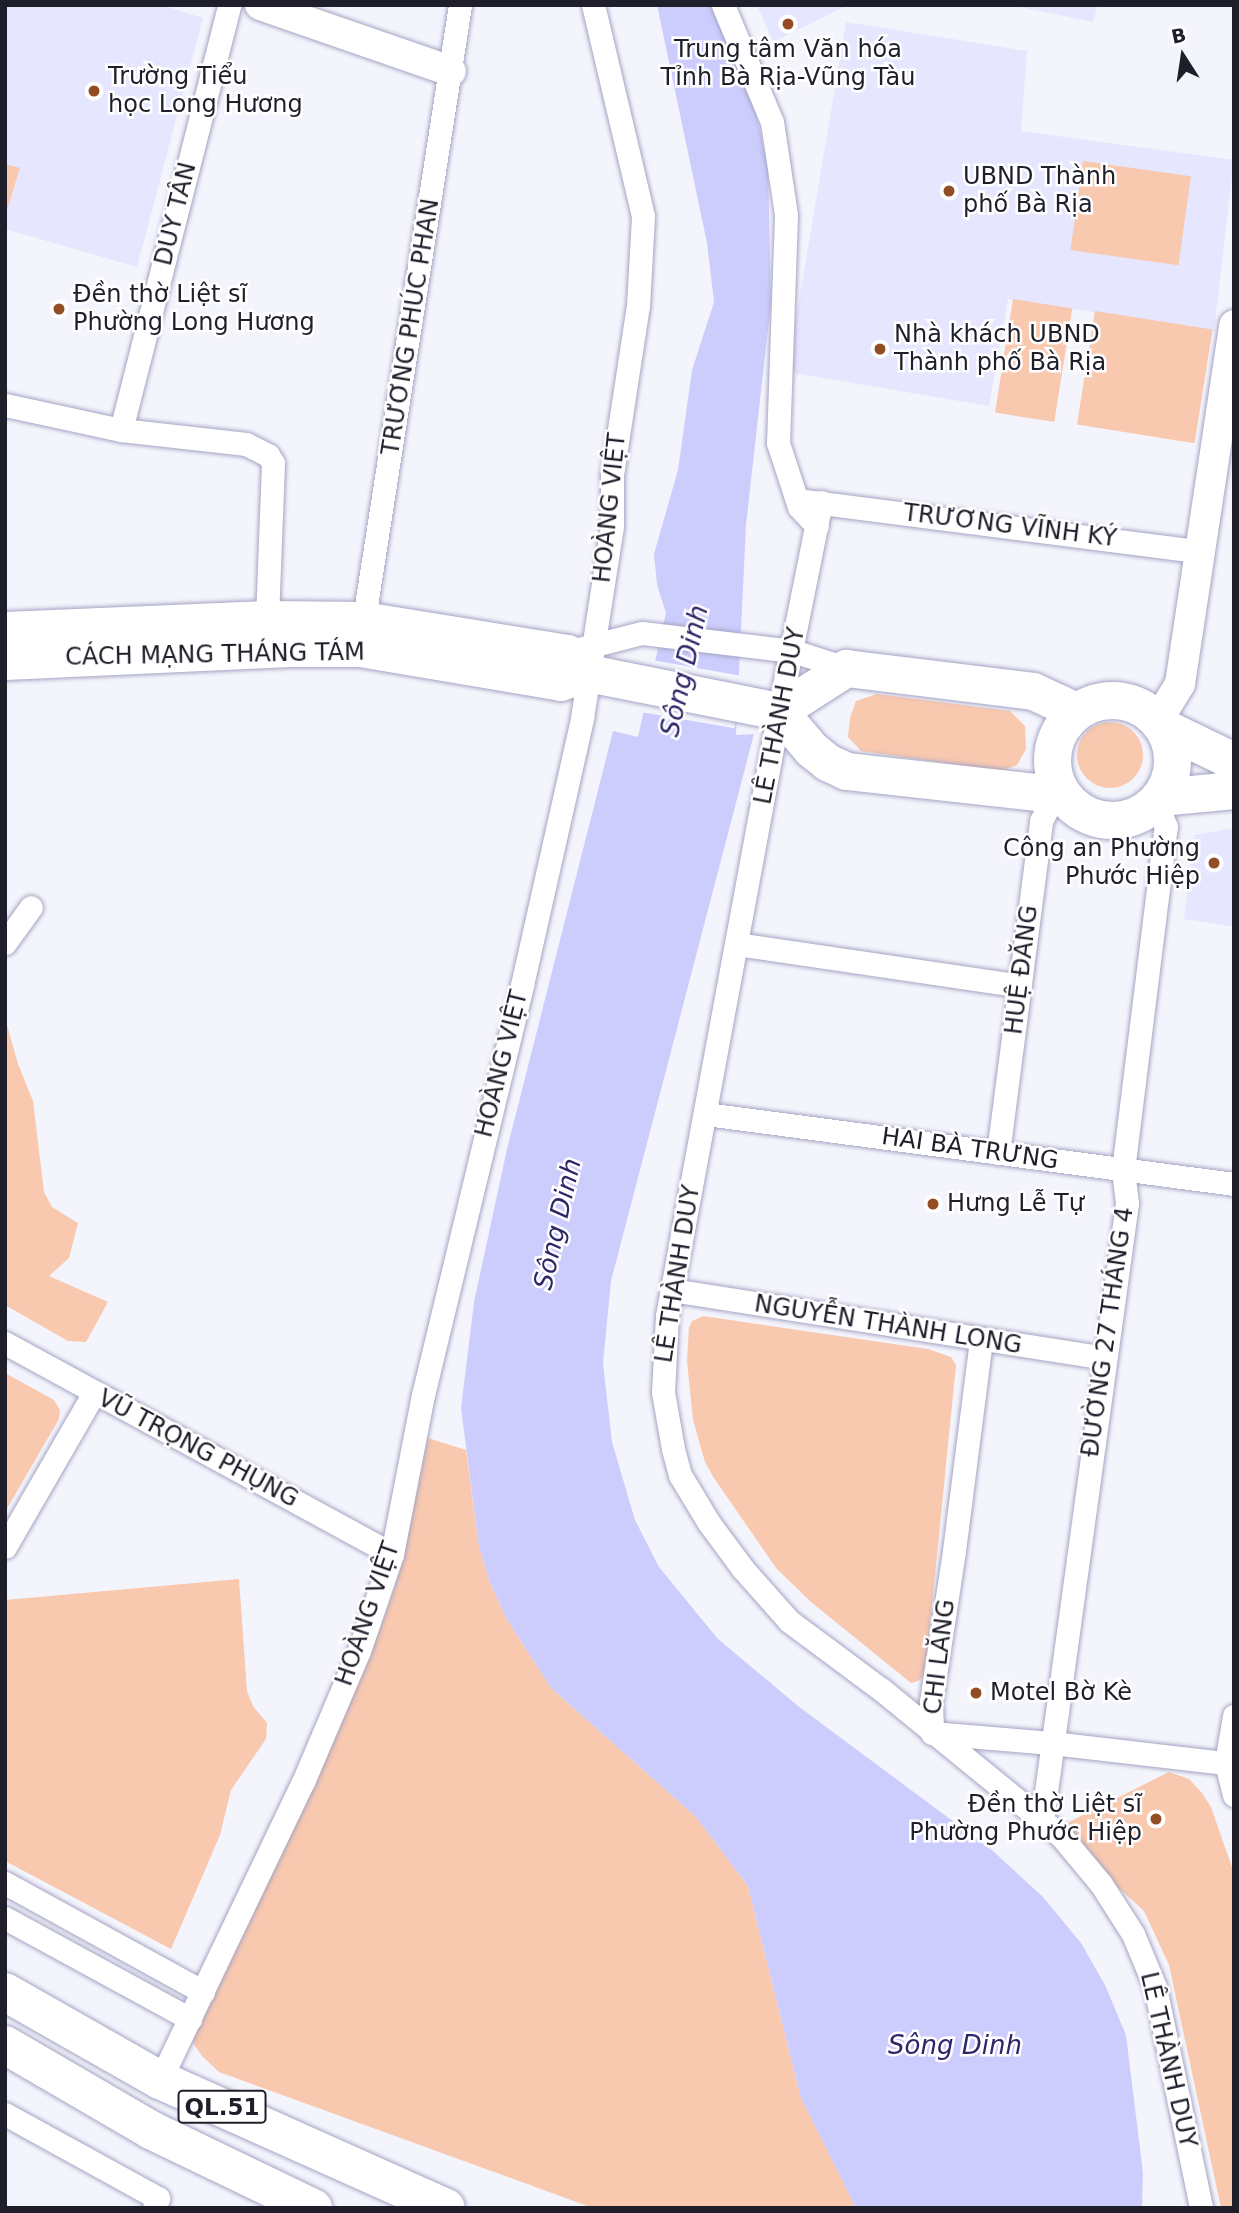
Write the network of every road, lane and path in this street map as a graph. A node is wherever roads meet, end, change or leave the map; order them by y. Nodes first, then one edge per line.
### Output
1 (229, 5) edge
2 (260, 5) edge
3 (460, 5) edge
4 (593, 5) edge
5 (723, 5) edge
6 (302, 12) edge
7 (451, 71) junction
8 (1234, 325) edge
9 (5, 405) edge
10 (121, 430) junction
11 (796, 500) junction
12 (821, 502) junction
13 (817, 526) junction
14 (1199, 551) junction
15 (267, 620) junction
16 (5, 630) edge
17 (362, 634) junction
18 (784, 650) junction
19 (582, 657) junction
20 (5, 661) edge
21 (846, 668) junction
22 (769, 708) junction
23 (1076, 711) junction
24 (1160, 724) junction
25 (1234, 764) edge
26 (1234, 790) edge
27 (1062, 796) junction
28 (1155, 802) junction
29 (31, 907) dead end
30 (5, 943) edge
31 (737, 944) junction
32 (1020, 986) junction
33 (706, 1114) junction
34 (998, 1153) junction
35 (1123, 1170) junction
36 (1234, 1184) edge
37 (671, 1290) junction
38 (981, 1340) junction
39 (5, 1343) edge
40 (1105, 1358) junction
41 (94, 1393) junction
42 (5, 1547) edge
43 (392, 1553) junction
44 (1234, 1716) edge
45 (932, 1733) junction
46 (1052, 1742) junction
47 (1226, 1763) junction
48 (1234, 1795) edge
49 (1042, 1821) junction
50 (5, 1884) edge
51 (5, 1918) edge
52 (5, 1992) edge
53 (203, 1992) junction
54 (190, 2019) junction
55 (5, 2045) edge
56 (160, 2080) junction
57 (5, 2114) edge
58 (155, 2208) edge
59 (313, 2208) edge
60 (446, 2208) edge
61 (1201, 2208) edge

1 - 10 street, DUY TÂN
2 - 6 street
3 - 7 street, TRƯƠNG PHÚC PHAN
4 - 19 street, HOÀNG VIỆT
5 - 11 street
6 - 7 street
7 - 17 street, TRƯƠNG PHÚC PHAN
8 - 14 street
9 - 10 street
10 - 15 street
11 - 12 street
11 - 13 street
12 - 13 street, LÊ THÀNH DUY
12 - 14 street, TRƯƠNG VĨNH KÝ
13 - 18 street, LÊ THÀNH DUY
14 - 24 street
15 - 16 main road, CÁCH MẠNG THÁNG TÁM
15 - 17 main road, CÁCH MẠNG THÁNG TÁM
17 - 19 main road, CÁCH MẠNG THÁNG TÁM
17 - 20 main road, CÁCH MẠNG THÁNG TÁM
18 - 19 street, CÁCH MẠNG THÁNG TÁM
18 - 21 street
18 - 22 street, LÊ THÀNH DUY
19 - 22 main road, CÁCH MẠNG THÁNG TÁM
19 - 43 street, HOÀNG VIỆT
21 - 22 main road
21 - 23 main road
22 - 27 main road
22 - 31 street, LÊ THÀNH DUY
23 - 24 main road
23 - 27 main road
24 - 25 main road
24 - 28 main road
26 - 28 main road
27 - 28 main road
27 - 32 street, HUỆ ĐĂNG
28 - 35 street, ĐƯỜNG 27 THÁNG 4
29 - 30 street
31 - 32 street
31 - 33 street, LÊ THÀNH DUY
32 - 34 street, HUỆ ĐĂNG
33 - 34 street, HAI BÀ TRƯNG
33 - 37 street, LÊ THÀNH DUY
34 - 35 street, HAI BÀ TRƯNG
35 - 36 street, HAI BÀ TRƯNG
35 - 40 street, ĐƯỜNG 27 THÁNG 4
37 - 38 street, NGUYỄN THÀNH LONG
37 - 45 street, LÊ THÀNH DUY
38 - 40 street, NGUYỄN THÀNH LONG
38 - 45 street, CHI LĂNG
39 - 41 street, VŨ TRỌNG PHỤNG
40 - 46 street, ĐƯỜNG 27 THÁNG 4
41 - 42 street
41 - 43 street, VŨ TRỌNG PHỤNG
43 - 53 street, HOÀNG VIỆT
44 - 47 street
45 - 46 street, CHI LĂNG
45 - 49 street, LÊ THÀNH DUY
46 - 47 street, CHI LĂNG
46 - 49 street, ĐƯỜNG 27 THÁNG 4
47 - 48 street
49 - 61 street, LÊ THÀNH DUY
50 - 53 street
51 - 54 street
52 - 56 highway, QL.51
53 - 54 street, HOÀNG VIỆT
54 - 56 street, HOÀNG VIỆT
55 - 59 highway, QL.51
56 - 60 highway, QL.51
57 - 58 street

